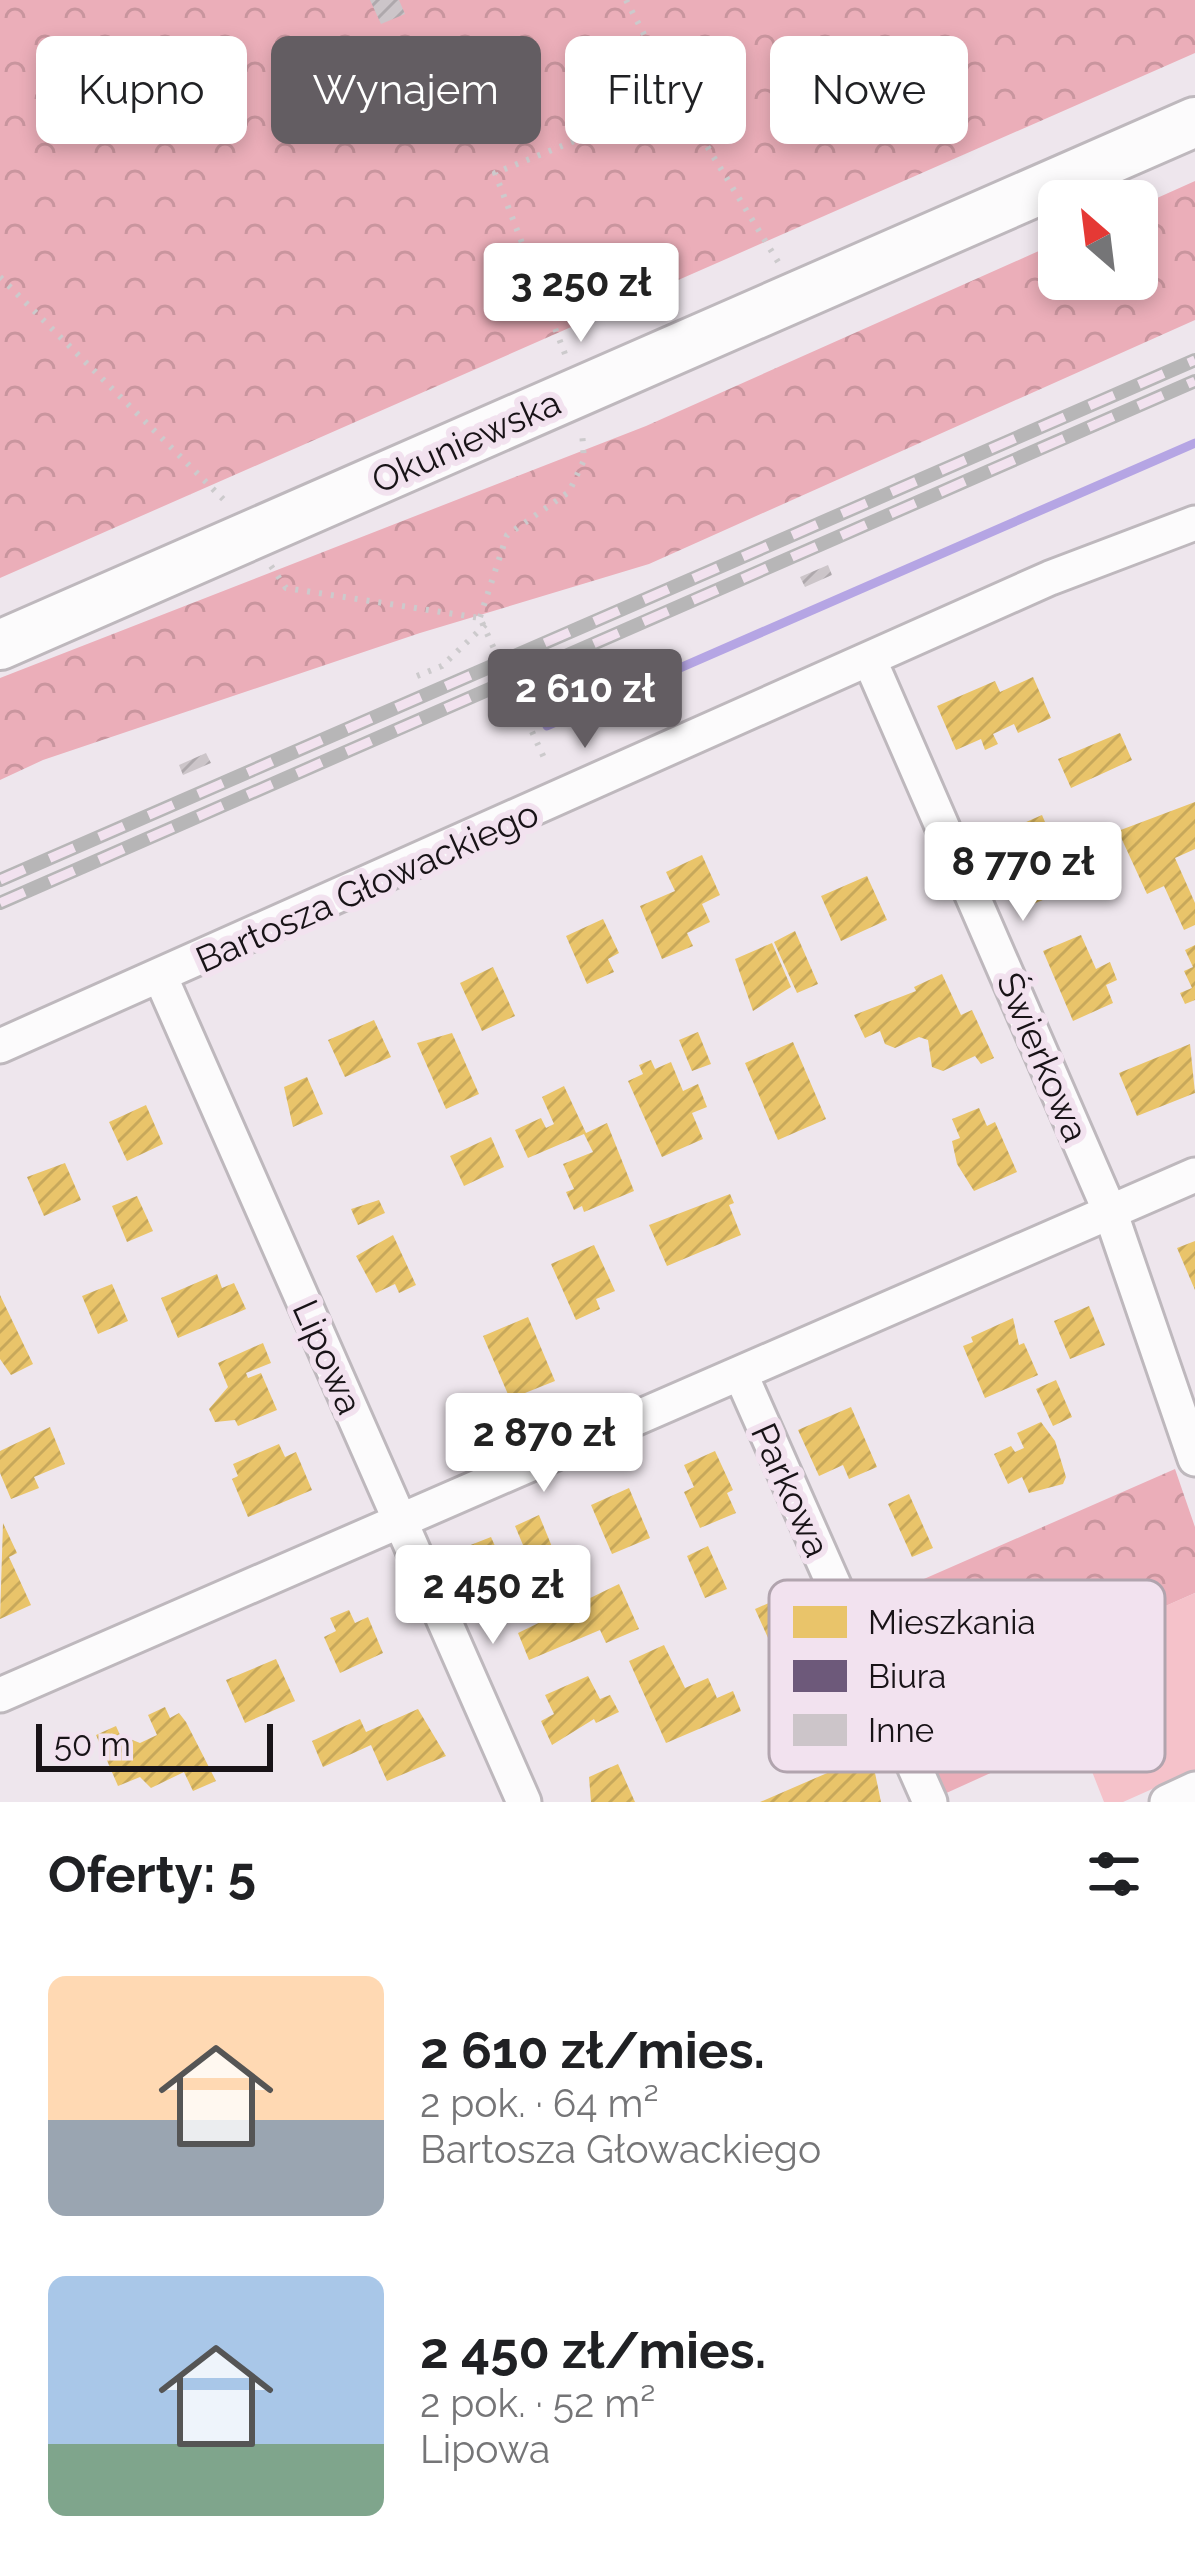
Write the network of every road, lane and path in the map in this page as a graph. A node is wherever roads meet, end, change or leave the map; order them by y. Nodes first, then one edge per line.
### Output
1 (626, 0) edge
2 (645, 36) edge
3 (1195, 122) edge
4 (567, 144) edge
5 (706, 144) edge
6 (0, 277) edge
7 (798, 293) junction
8 (580, 391) junction
9 (1195, 523) edge
10 (256, 533) junction
11 (483, 621) junction
12 (0, 645) edge
13 (871, 662) junction
14 (594, 664) dead end
15 (417, 676) dead end
16 (526, 716) junction
17 (545, 760) dead end
18 (161, 978) junction
19 (0, 1046) edge
20 (1195, 1175) edge
21 (1111, 1214) junction
22 (740, 1375) junction
23 (1195, 1459) edge
24 (399, 1519) junction
25 (831, 1580) edge
26 (0, 1695) edge
27 (917, 1772) edge
28 (1195, 1789) edge
29 (524, 1802) edge
30 (930, 1802) edge
31 (1167, 1802) edge

1 - 2 path
3 - 7 main road, Okuniewska
4 - 8 path
5 - 7 path
6 - 10 path
7 - 8 main road, Okuniewska
8 - 10 main road, Okuniewska
8 - 11 path
9 - 13 street, Bartosza Głowackiego
10 - 11 path
10 - 12 main road, Okuniewska
11 - 15 path
11 - 16 path
13 - 18 street, Bartosza Głowackiego
13 - 21 street, Świerkowa
14 - 16 path
16 - 17 path
18 - 19 street, Bartosza Głowackiego
18 - 24 street, Lipowa
20 - 21 street
21 - 22 street
21 - 23 street, Świerkowa
22 - 24 street
22 - 25 street, Parkowa
24 - 26 street
24 - 29 street, Lipowa
27 - 30 street, Parkowa
28 - 31 street

